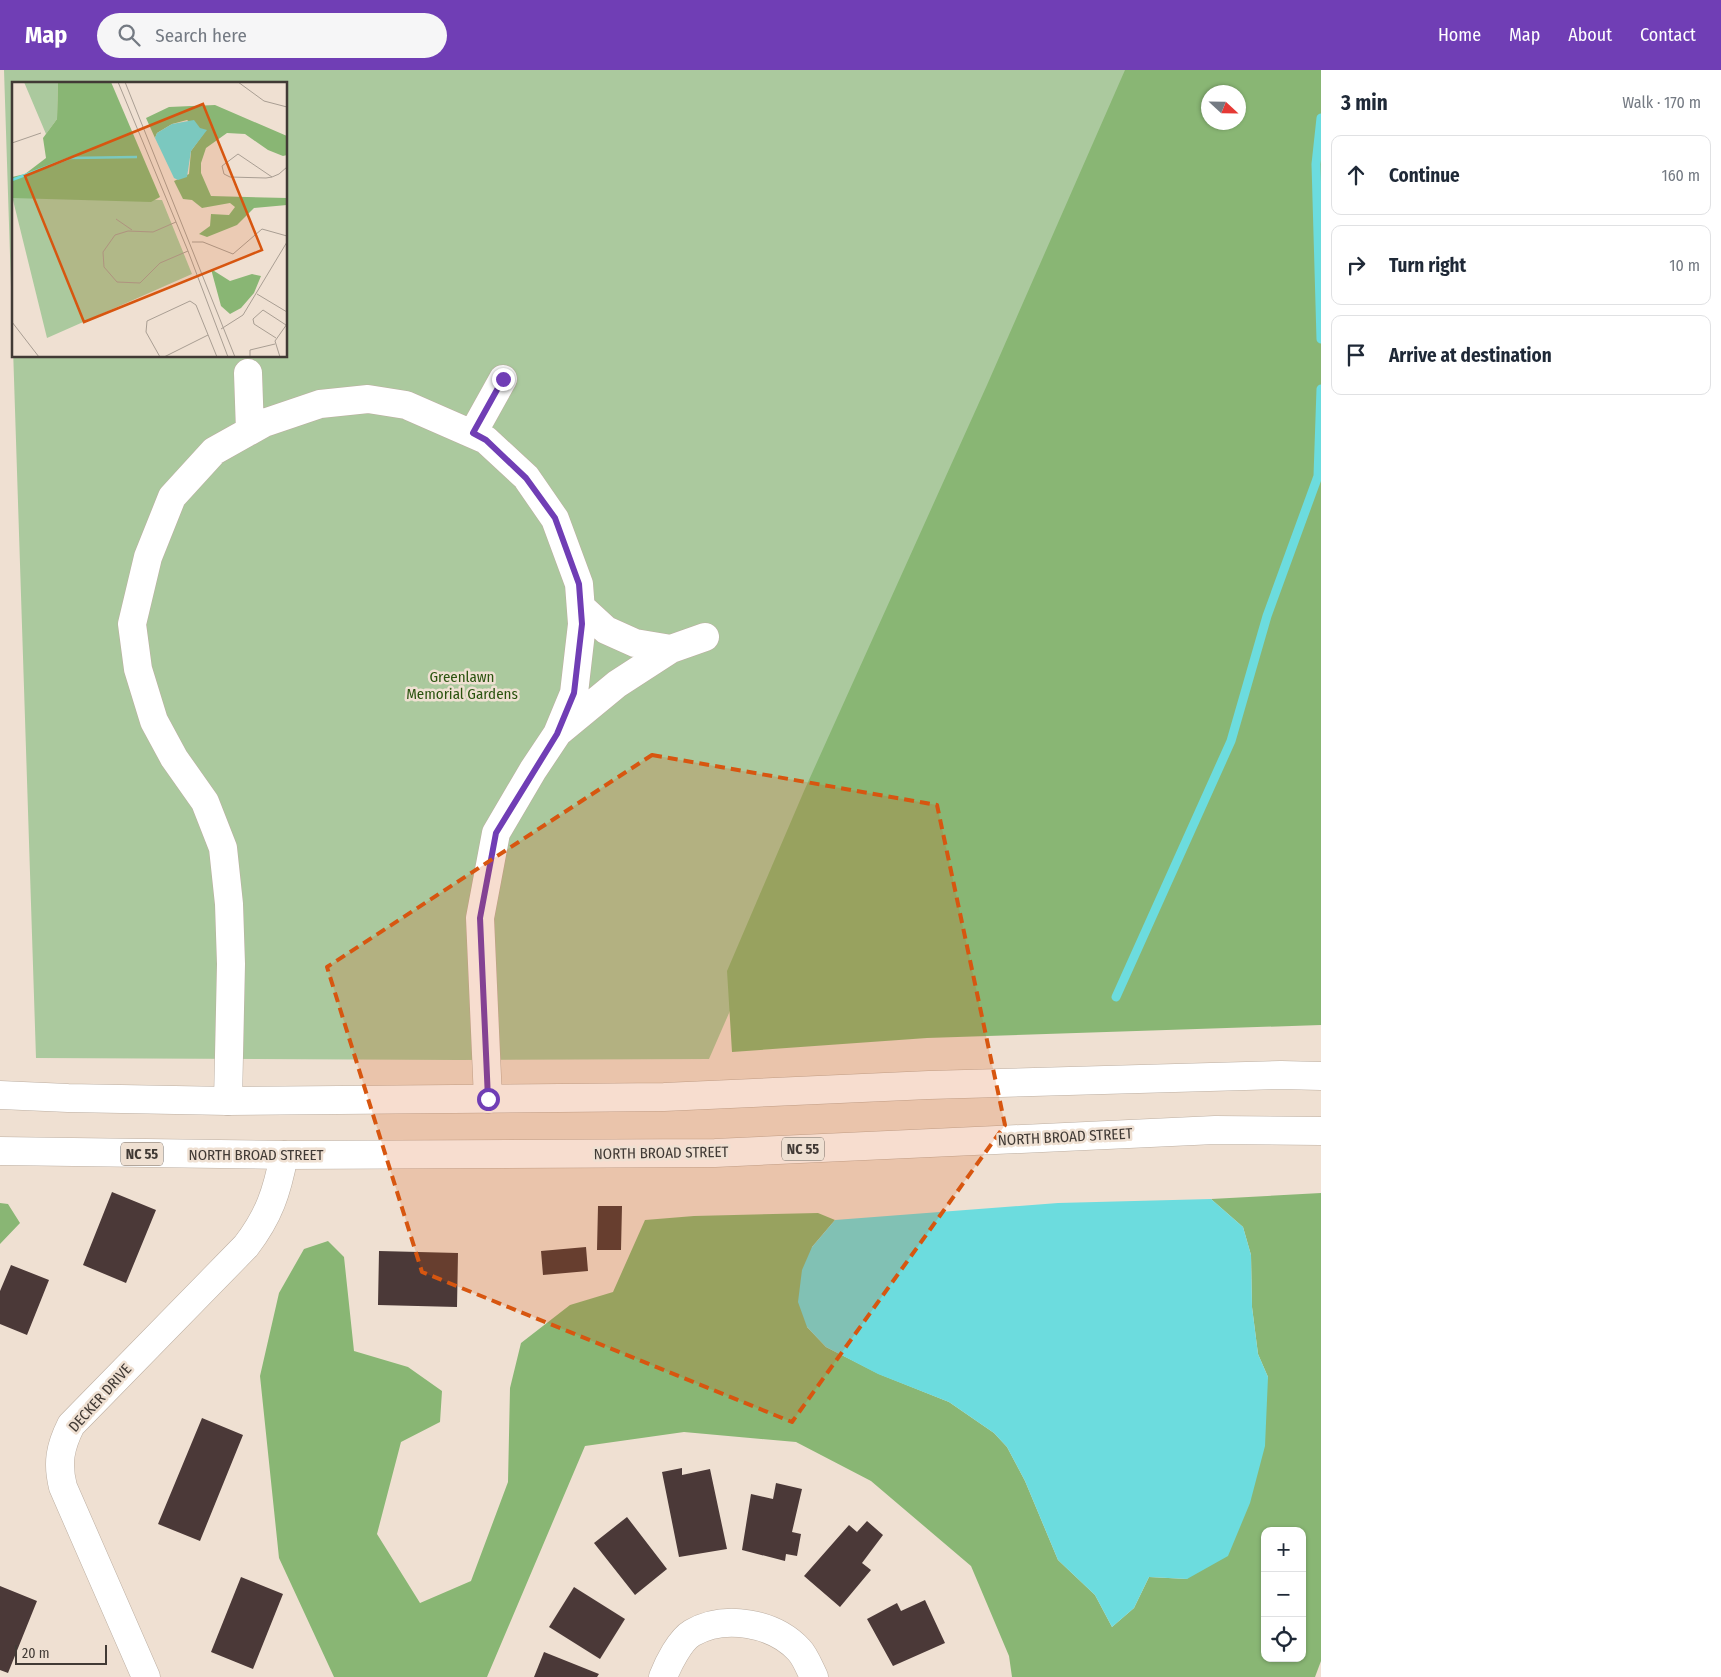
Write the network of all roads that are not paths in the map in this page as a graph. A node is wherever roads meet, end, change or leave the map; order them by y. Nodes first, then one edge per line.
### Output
1 (248, 373) dead end
2 (503, 379) dead end
3 (250, 431) junction
4 (473, 433) junction
5 (581, 607) junction
6 (705, 638) dead end
7 (671, 649) junction
8 (557, 734) junction
9 (1321, 1076) edge
10 (0, 1095) edge
11 (488, 1099) junction
12 (228, 1101) junction
13 (1321, 1131) edge
14 (0, 1151) edge
15 (284, 1155) junction
16 (146, 1677) edge
17 (663, 1677) edge
18 (814, 1677) edge

1 - 3 main road
2 - 4 main road
3 - 4 main road
3 - 12 main road
4 - 5 main road
5 - 7 main road
5 - 8 main road
6 - 7 main road
7 - 8 main road
8 - 11 main road
9 - 11 main road
10 - 12 main road
11 - 12 main road
13 - 15 main road, NORTH BROAD STREET / NC 55
14 - 15 main road, NORTH BROAD STREET / NC 55
15 - 16 main road, DECKER DRIVE
17 - 18 main road

